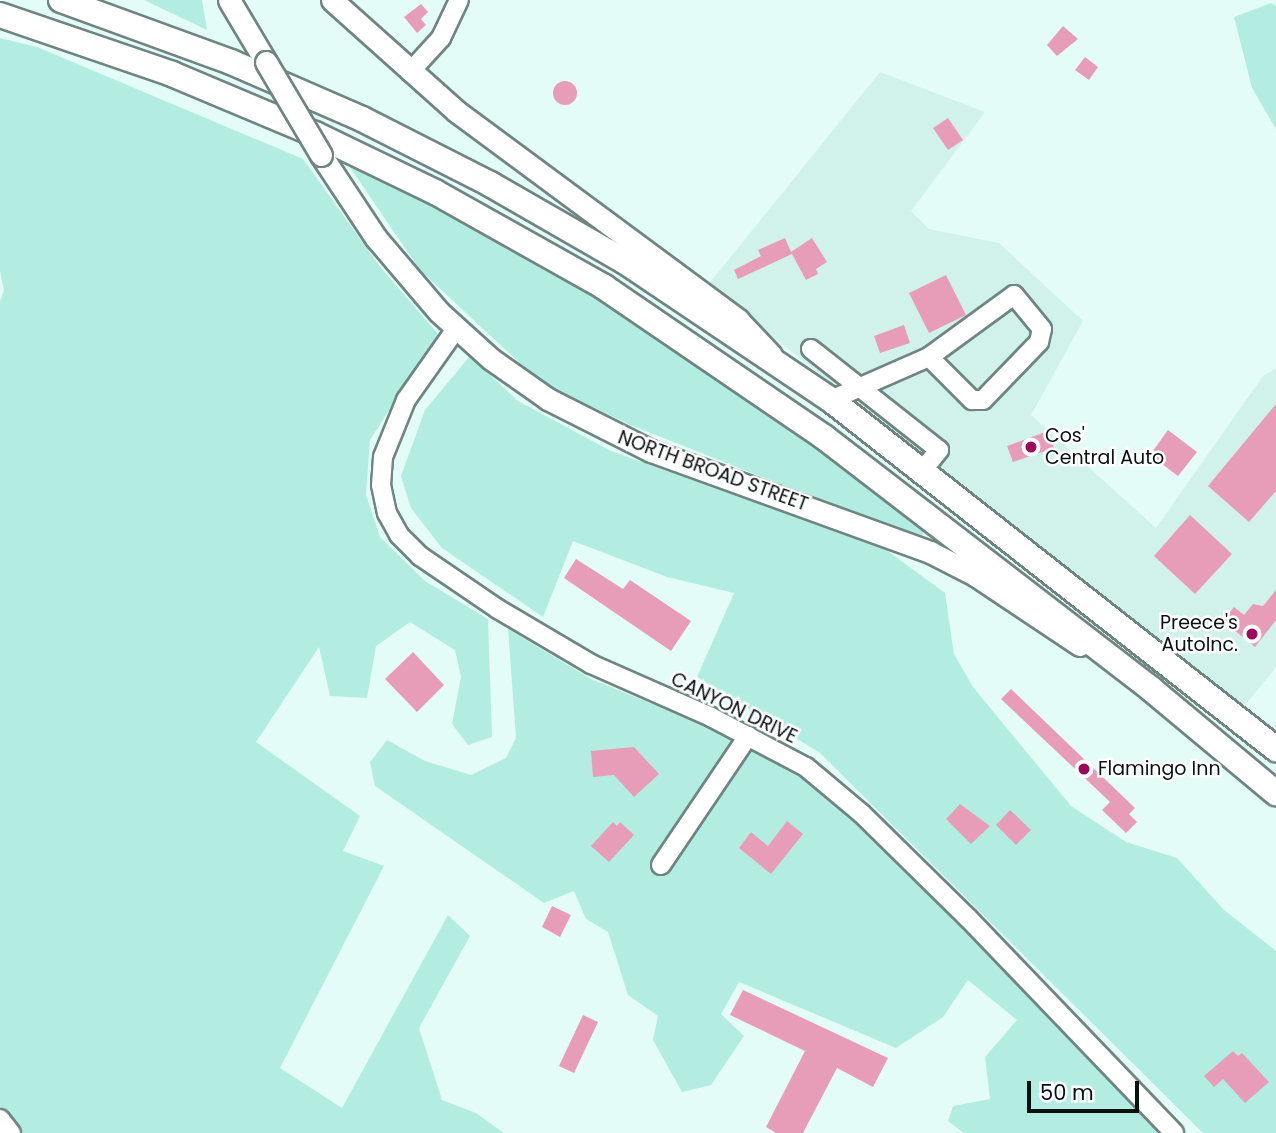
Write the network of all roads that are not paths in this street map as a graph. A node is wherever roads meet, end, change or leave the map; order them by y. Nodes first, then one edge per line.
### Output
1 (61, 0) edge
2 (229, 0) edge
3 (332, 0) edge
4 (459, 0) edge
5 (0, 15) edge
6 (410, 72) junction
7 (456, 329) junction
8 (811, 349) dead end
9 (929, 357) junction
10 (777, 362) junction
11 (862, 389) junction
12 (831, 400) junction
13 (922, 471) junction
14 (1116, 662) junction
15 (748, 736) junction
16 (1276, 750) edge
17 (1276, 793) edge
18 (661, 865) dead end
19 (0, 1119) edge
20 (11, 1133) edge
21 (1174, 1133) edge

1 - 10 highway
2 - 7 main road, NORTH BROAD STREET, bridge
3 - 6 main road
4 - 6 street
5 - 14 highway
6 - 10 main road
7 - 14 main road, NORTH BROAD STREET
7 - 15 street, CANYON DRIVE
8 - 11 street
9 - 9 street
9 - 11 street
10 - 12 highway
11 - 12 street
11 - 13 street
12 - 13 highway
13 - 16 highway
14 - 17 highway, NORTH BROAD STREET
15 - 18 street
15 - 21 street, CANYON DRIVE
19 - 20 street

